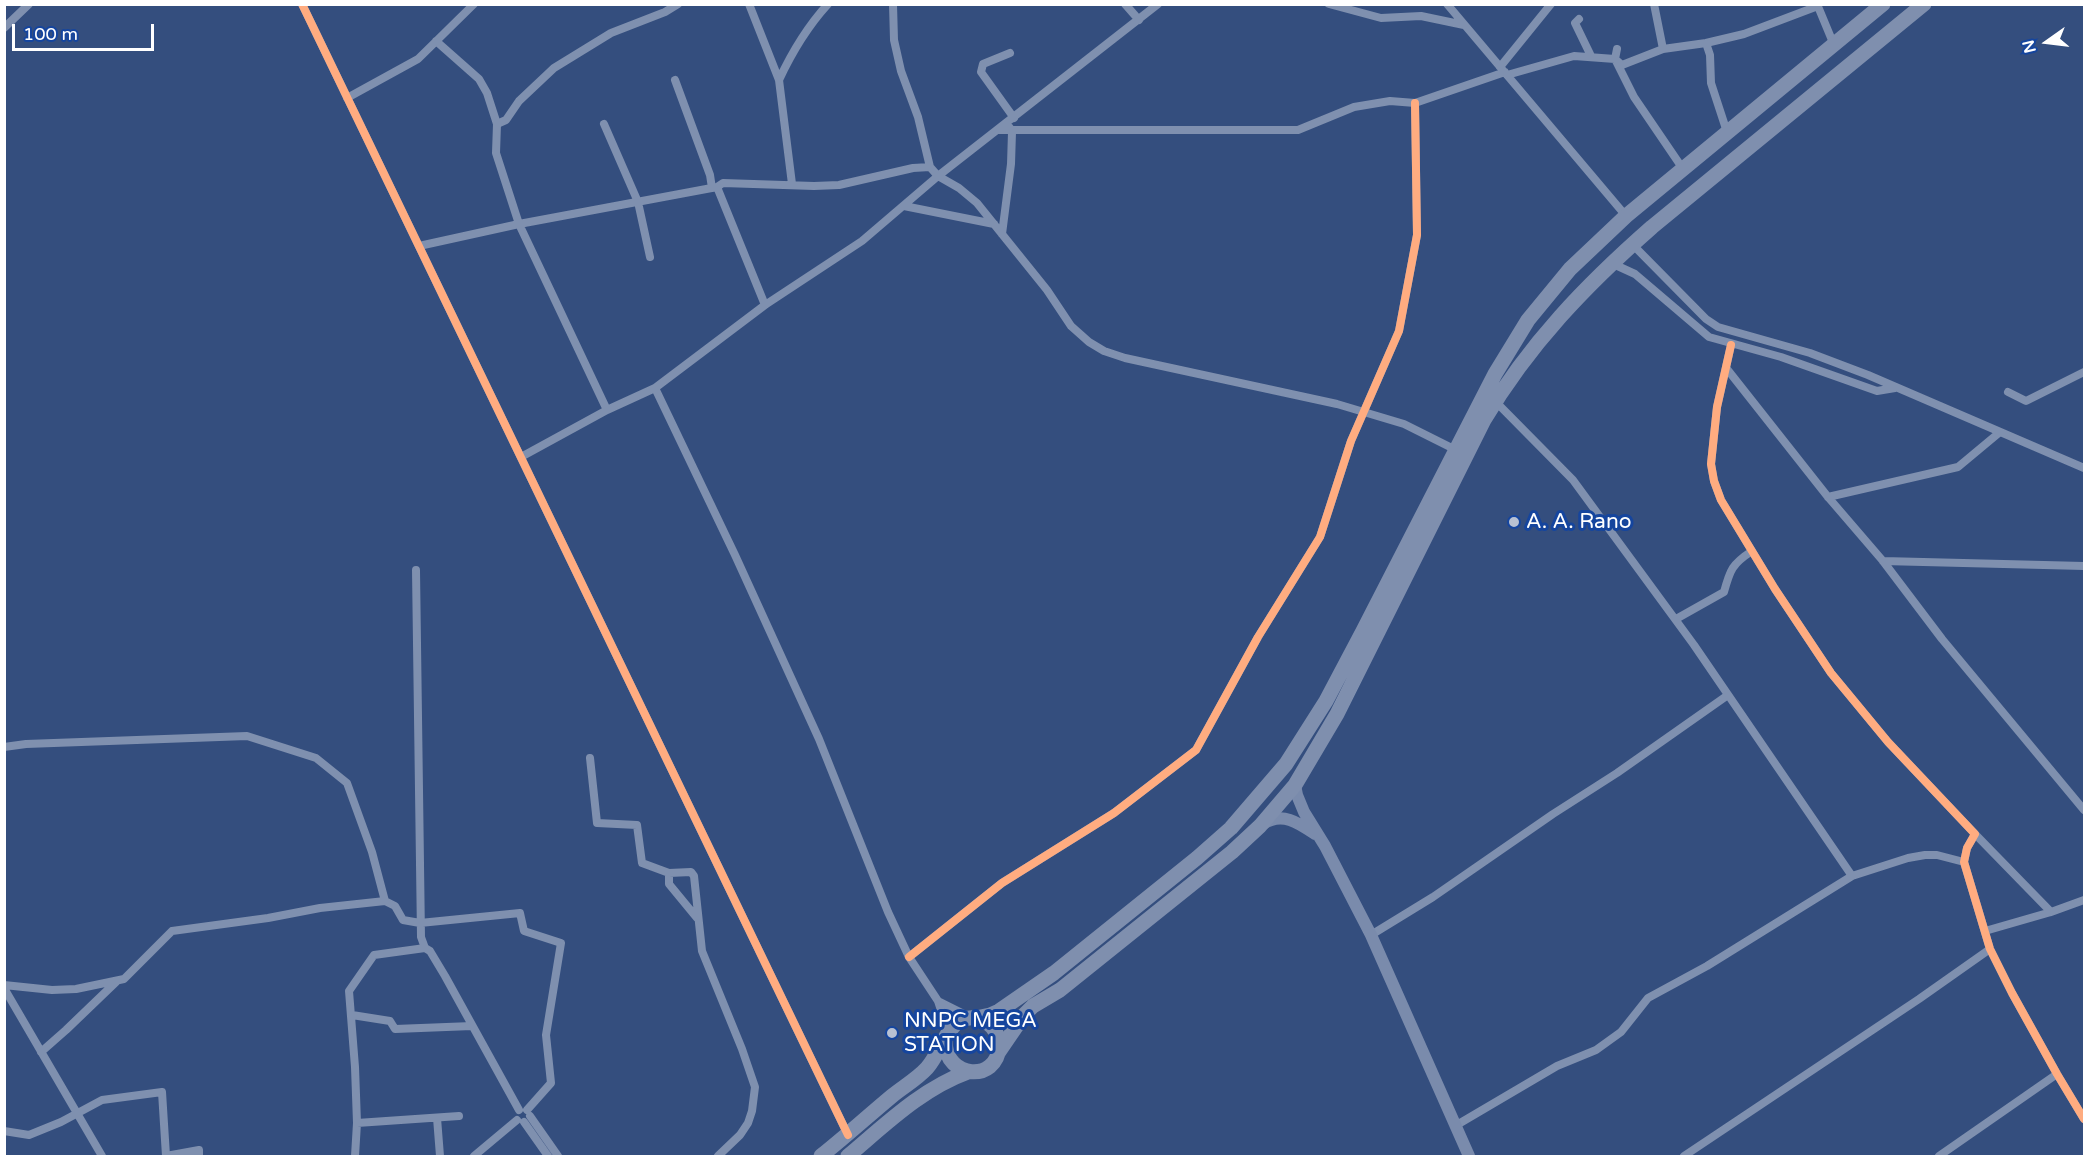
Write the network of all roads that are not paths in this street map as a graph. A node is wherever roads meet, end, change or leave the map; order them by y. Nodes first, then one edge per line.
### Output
1 (29, 4) edge
2 (302, 4) edge
3 (474, 4) edge
4 (678, 4) edge
5 (748, 4) edge
6 (828, 4) edge
7 (893, 4) edge
8 (1125, 4) edge
9 (1158, 4) edge
10 (1329, 4) edge
11 (1447, 4) edge
12 (1551, 4) edge
13 (1654, 4) edge
14 (1883, 4) edge
15 (1924, 4) edge
16 (1818, 5) edge
17 (1579, 19) dead end
18 (1139, 20) junction
19 (1465, 25) junction
20 (4, 28) edge
21 (436, 41) junction
22 (1706, 44) junction
23 (1834, 45) junction
24 (1617, 49) dead end
25 (1664, 49) junction
26 (1010, 53) dead end
27 (1591, 56) junction
28 (1616, 59) junction
29 (1504, 71) junction
30 (675, 80) dead end
31 (779, 80) junction
32 (347, 98) junction
33 (1416, 103) junction
34 (496, 124) junction
35 (604, 124) dead end
36 (1010, 124) junction
37 (1727, 132) junction
38 (930, 167) junction
39 (1683, 169) junction
40 (938, 176) junction
41 (792, 184) junction
42 (714, 187) junction
43 (638, 202) junction
44 (904, 206) junction
45 (1626, 216) junction
46 (519, 224) junction
47 (994, 224) junction
48 (1002, 234) junction
49 (1632, 244) junction
50 (419, 246) junction
51 (650, 258) dead end
52 (1611, 263) junction
53 (765, 305) junction
54 (1731, 345) junction
55 (1727, 369) junction
56 (2085, 372) edge
57 (655, 388) junction
58 (1895, 388) junction
59 (2008, 392) dead end
60 (1495, 401) junction
61 (607, 410) junction
62 (1363, 412) junction
63 (2000, 432) junction
64 (1456, 450) junction
65 (520, 457) junction
66 (2085, 468) edge
67 (1828, 497) junction
68 (1752, 551) junction
69 (1883, 561) junction
70 (2085, 566) edge
71 (416, 570) dead end
72 (1676, 620) junction
73 (1728, 695) junction
74 (4, 747) edge
75 (590, 758) dead end
76 (1295, 785) junction
77 (2085, 810) edge
78 (1260, 826) junction
79 (1316, 834) junction
80 (1975, 834) junction
81 (1964, 862) junction
82 (669, 873) junction
83 (1852, 876) junction
84 (2085, 900) edge
85 (385, 901) junction
86 (2051, 912) junction
87 (698, 918) junction
88 (420, 923) junction
89 (1985, 931) junction
90 (1371, 935) junction
91 (425, 948) junction
92 (1990, 949) junction
93 (909, 957) junction
94 (117, 981) junction
95 (4, 987) edge
96 (938, 1001) junction
97 (352, 1015) junction
98 (973, 1018) junction
99 (472, 1026) junction
100 (946, 1037) junction
101 (41, 1052) junction
102 (998, 1053) junction
103 (968, 1072) junction
104 (2057, 1074) junction
105 (78, 1113) junction
106 (459, 1116) dead end
107 (523, 1116) junction
108 (437, 1118) junction
109 (2085, 1119) edge
110 (357, 1123) junction
111 (1455, 1126) junction
112 (4, 1131) edge
113 (848, 1135) junction
114 (1465, 1155) edge
115 (102, 1156) edge
116 (200, 1156) edge
117 (355, 1156) edge
118 (440, 1156) edge
119 (474, 1156) edge
120 (548, 1156) edge
121 (558, 1156) edge
122 (718, 1156) edge
123 (821, 1156) edge
124 (848, 1156) edge
125 (1684, 1156) edge
126 (1939, 1156) edge

1 - 20 street
2 - 32 street
3 - 21 street
4 - 34 street
5 - 31 street
6 - 31 street
7 - 38 street
8 - 18 street
9 - 18 street
10 - 19 street
11 - 19 street
12 - 29 street
13 - 25 street
14 - 23 highway
15 - 49 highway
16 - 22 street
16 - 23 street
17 - 27 street
18 - 36 street
19 - 29 street
21 - 32 street
21 - 34 street
22 - 25 street
22 - 37 street
23 - 37 highway
24 - 28 street
25 - 28 street
26 - 36 street
27 - 28 street
27 - 29 street
28 - 39 street
29 - 33 street
29 - 45 street
30 - 42 street
31 - 41 street
32 - 50 street
33 - 36 street
33 - 62 street
34 - 46 street
35 - 43 street
36 - 40 street
36 - 48 street
37 - 39 highway
38 - 40 street
38 - 41 street
39 - 45 highway
40 - 44 street
40 - 47 street
41 - 42 street
42 - 43 street
42 - 53 street
43 - 46 street
43 - 51 street
44 - 47 street
44 - 53 street
45 - 64 highway
46 - 50 street
46 - 61 street
47 - 48 street
48 - 62 street
49 - 52 highway
49 - 58 street
50 - 65 street
52 - 54 street
52 - 60 highway
53 - 57 street
54 - 55 street
54 - 58 street
55 - 67 street
55 - 68 street
56 - 59 street
57 - 61 street
57 - 93 street
58 - 63 street
60 - 72 street
60 - 76 highway
61 - 65 street
62 - 64 street
62 - 93 street
63 - 66 street
63 - 67 street
64 - 98 highway
65 - 113 street
67 - 69 street
68 - 72 street
68 - 80 street
69 - 70 street
69 - 77 street
71 - 88 street
72 - 73 street
73 - 83 street
73 - 90 street
74 - 85 street
75 - 82 street
76 - 78 highway
76 - 79 street
78 - 79 street
78 - 102 highway
79 - 90 street
80 - 81 street
80 - 86 street
81 - 83 street
81 - 89 street
82 - 87 street
82 - 87 street
83 - 111 street
84 - 86 street
85 - 88 street
85 - 94 street
86 - 89 street
87 - 122 street
88 - 91 street
88 - 107 street
89 - 92 street
90 - 111 street
91 - 97 street
91 - 99 street
92 - 104 street
92 - 125 street
93 - 96 street
94 - 95 street
94 - 101 street
95 - 101 street
96 - 98 street
96 - 100 street
97 - 99 street
97 - 110 street
98 - 100 highway
98 - 102 highway
99 - 107 street
100 - 103 highway
100 - 113 highway
101 - 105 street
102 - 103 highway
103 - 124 highway
104 - 109 street
104 - 126 street
105 - 112 street
105 - 115 street
105 - 116 street
106 - 108 street
107 - 119 street
107 - 120 street
107 - 121 street
108 - 110 street
108 - 118 street
110 - 117 street
111 - 114 street
113 - 123 highway

